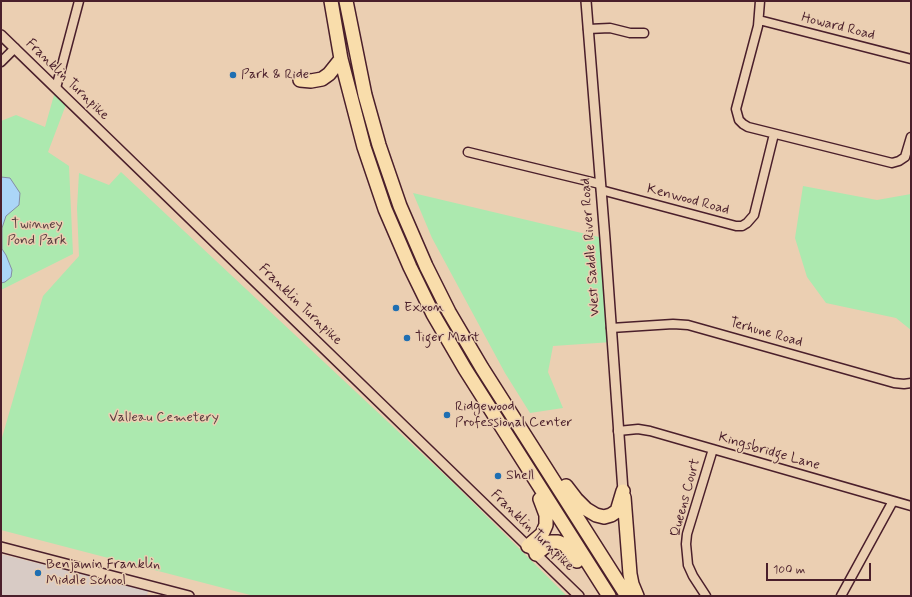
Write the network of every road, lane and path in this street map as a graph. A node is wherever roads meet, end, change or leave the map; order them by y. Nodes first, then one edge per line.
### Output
1 (79, 1) edge
2 (322, 1) edge
3 (346, 1) edge
4 (586, 1) edge
5 (760, 1) edge
6 (332, 5) edge
7 (759, 20) junction
8 (588, 29) junction
9 (644, 32) dead end
10 (1, 34) edge
11 (14, 48) junction
12 (341, 59) junction
13 (911, 59) edge
14 (1, 62) edge
15 (300, 80) dead end
16 (56, 88) junction
17 (774, 134) junction
18 (911, 137) edge
19 (468, 152) dead end
20 (601, 187) junction
21 (611, 328) junction
22 (911, 383) edge
23 (618, 431) junction
24 (530, 445) junction
25 (713, 449) junction
26 (527, 468) junction
27 (623, 491) junction
28 (893, 501) junction
29 (911, 506) edge
30 (1, 547) edge
31 (532, 550) junction
32 (189, 596) edge
33 (579, 596) edge
34 (602, 596) edge
35 (609, 596) edge
36 (627, 596) edge
37 (637, 596) edge
38 (706, 596) edge
39 (841, 596) edge

1 - 16 street
2 - 6 highway
3 - 24 highway
4 - 8 street, West Saddle River Road
5 - 7 street
6 - 12 highway
7 - 13 street, Howard Road
7 - 17 street
8 - 9 street
8 - 20 street, West Saddle River Road
10 - 11 street, Franklin Turnpike
11 - 14 street
11 - 16 street, Franklin Turnpike
12 - 15 highway
12 - 26 highway
16 - 31 street, Franklin Turnpike
17 - 18 street
17 - 20 street, Kenwood Road
19 - 20 street
20 - 21 street, West Saddle River Road
21 - 22 street, Terhune Road
21 - 23 street, West Saddle River Road
23 - 25 street, Kingsbridge Lane
23 - 27 street, West Saddle River Road
24 - 27 highway
24 - 36 highway
25 - 28 street, Kingsbridge Lane
25 - 38 street, Queens Court
26 - 31 highway
26 - 35 highway
27 - 37 highway
28 - 29 street, Kingsbridge Lane
28 - 39 street
30 - 32 street
31 - 33 street, Franklin Turnpike
31 - 34 highway

